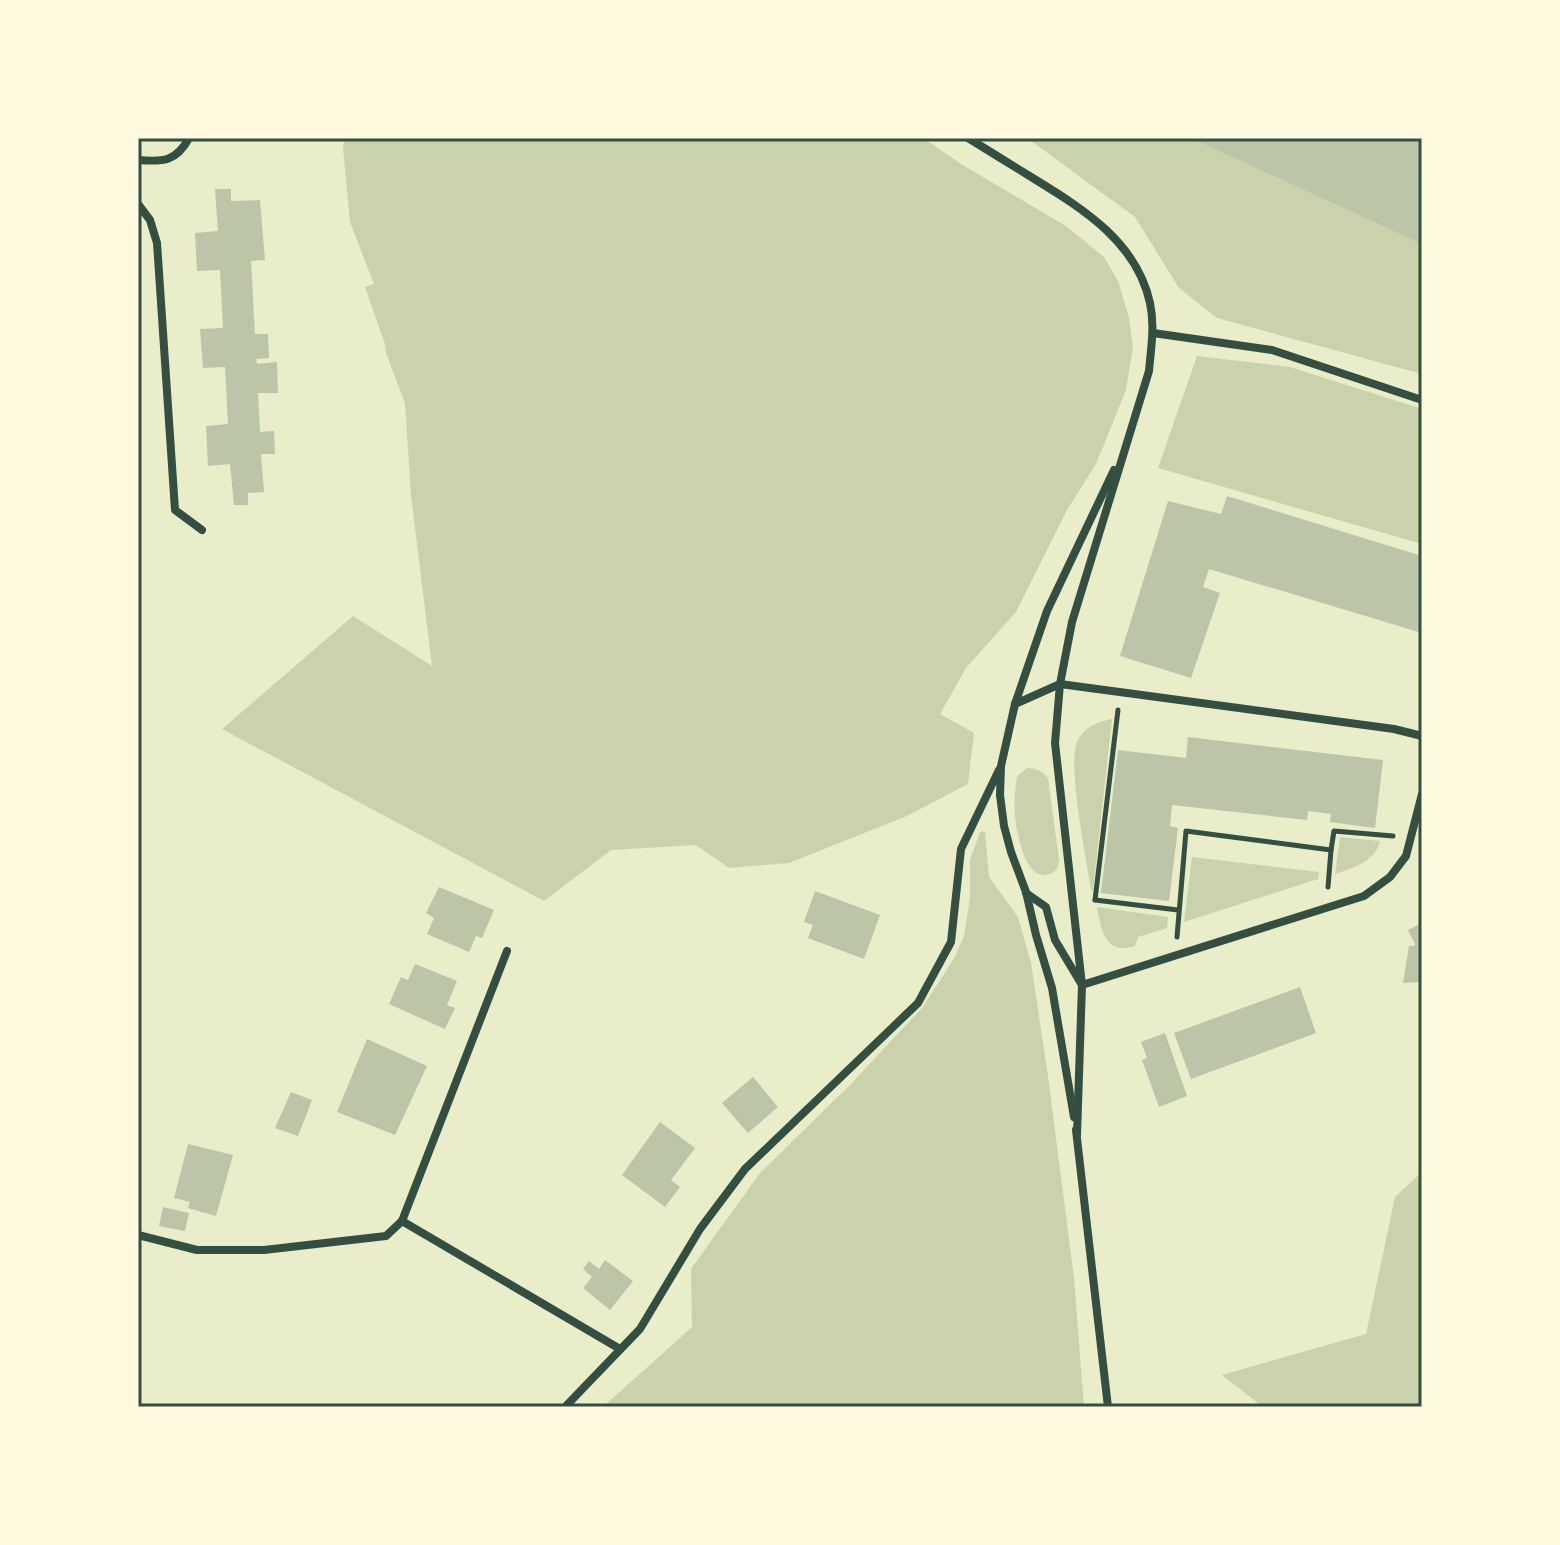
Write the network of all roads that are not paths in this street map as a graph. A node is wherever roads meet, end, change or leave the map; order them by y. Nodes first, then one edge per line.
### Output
1 (189, 138) edge
2 (968, 138) edge
3 (138, 160) edge
4 (138, 204) edge
5 (1153, 333) junction
6 (1422, 400) edge
7 (1127, 440) junction
8 (202, 530) dead end
9 (1060, 684) junction
10 (1015, 704) junction
11 (1422, 736) edge
12 (1001, 766) junction
13 (1422, 794) edge
14 (1026, 892) junction
15 (507, 951) dead end
16 (1082, 985) junction
17 (1077, 1135) junction
18 (402, 1221) junction
19 (138, 1235) edge
20 (620, 1349) junction
21 (565, 1407) edge
22 (1108, 1407) edge

1 - 3 street
2 - 5 street
4 - 8 street
5 - 6 street
5 - 7 street
7 - 9 street
7 - 10 street
9 - 10 street
9 - 11 street
9 - 16 street
10 - 12 street
12 - 14 street
12 - 20 street
13 - 16 street
14 - 16 street
14 - 17 street
15 - 18 street
16 - 17 street
17 - 22 street
18 - 19 street
18 - 20 street
20 - 21 street

